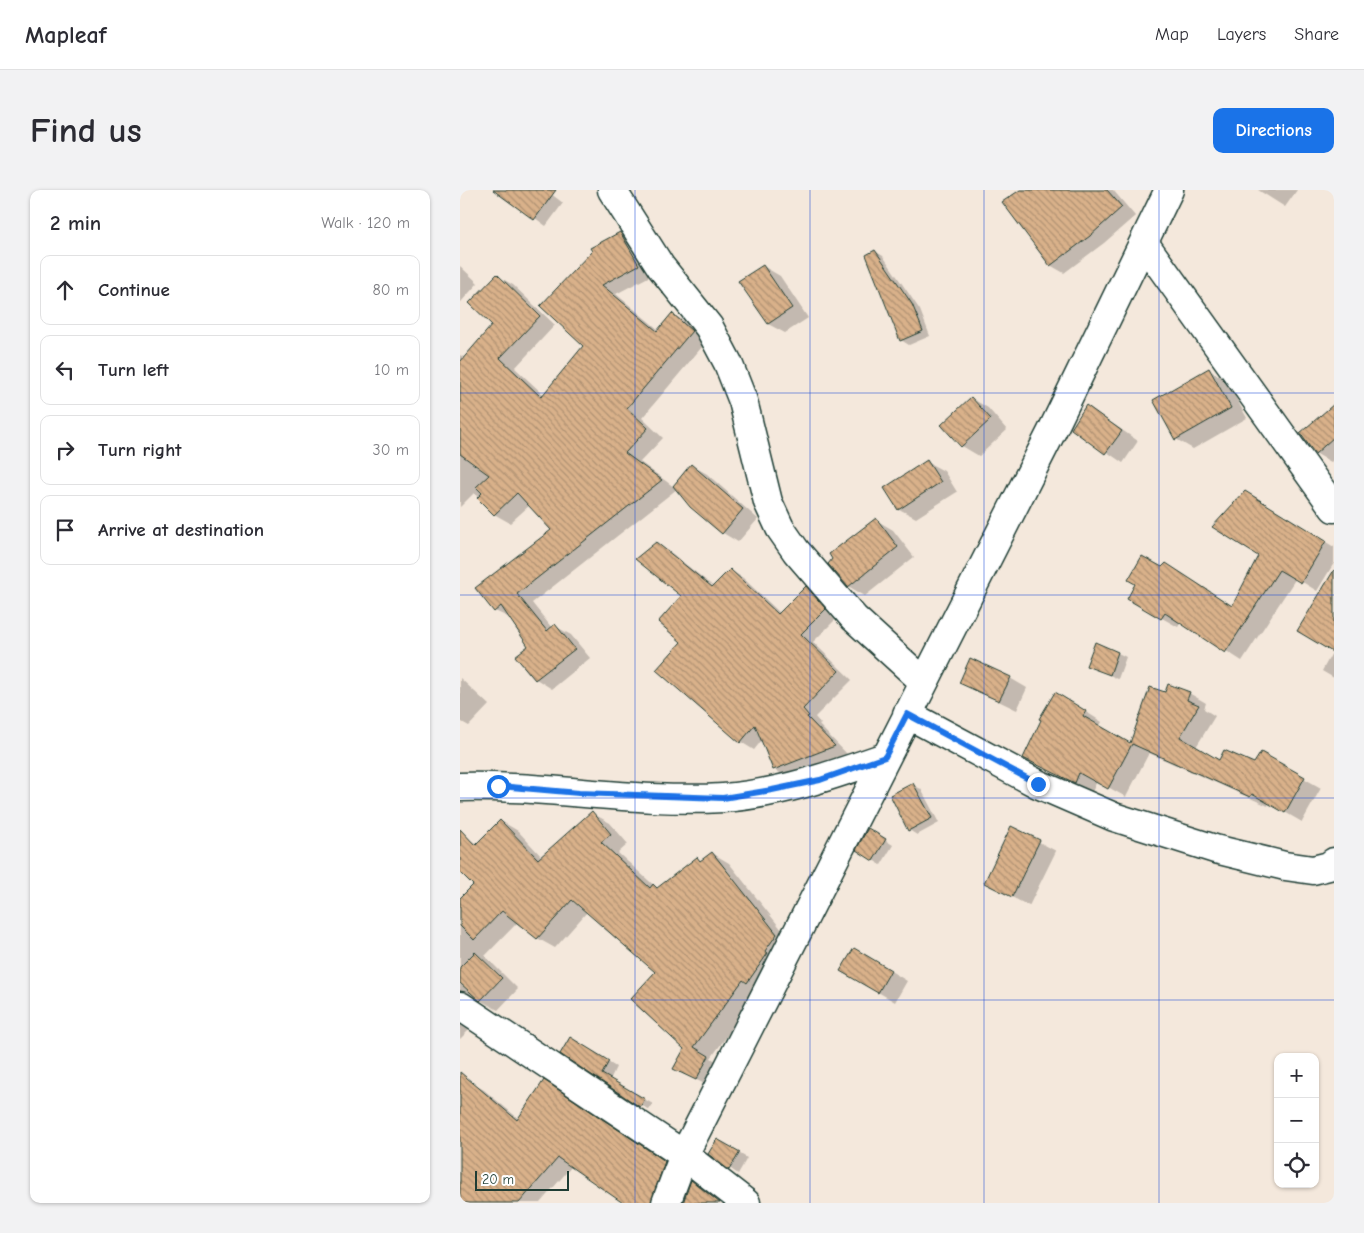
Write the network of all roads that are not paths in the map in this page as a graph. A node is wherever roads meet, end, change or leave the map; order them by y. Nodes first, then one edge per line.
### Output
1 (612, 190) edge
2 (1169, 190) edge
3 (1144, 243) junction
4 (1334, 508) edge
5 (923, 681) junction
6 (907, 714) junction
7 (885, 757) junction
8 (460, 787) edge
9 (1334, 862) edge
10 (460, 1006) edge
11 (684, 1155) junction
12 (666, 1203) edge
13 (746, 1203) edge

1 - 5 street
2 - 3 street
3 - 4 street
3 - 5 street
5 - 6 street
6 - 7 street
6 - 9 street
7 - 8 street
7 - 11 street
10 - 11 street
11 - 12 street
11 - 13 street

